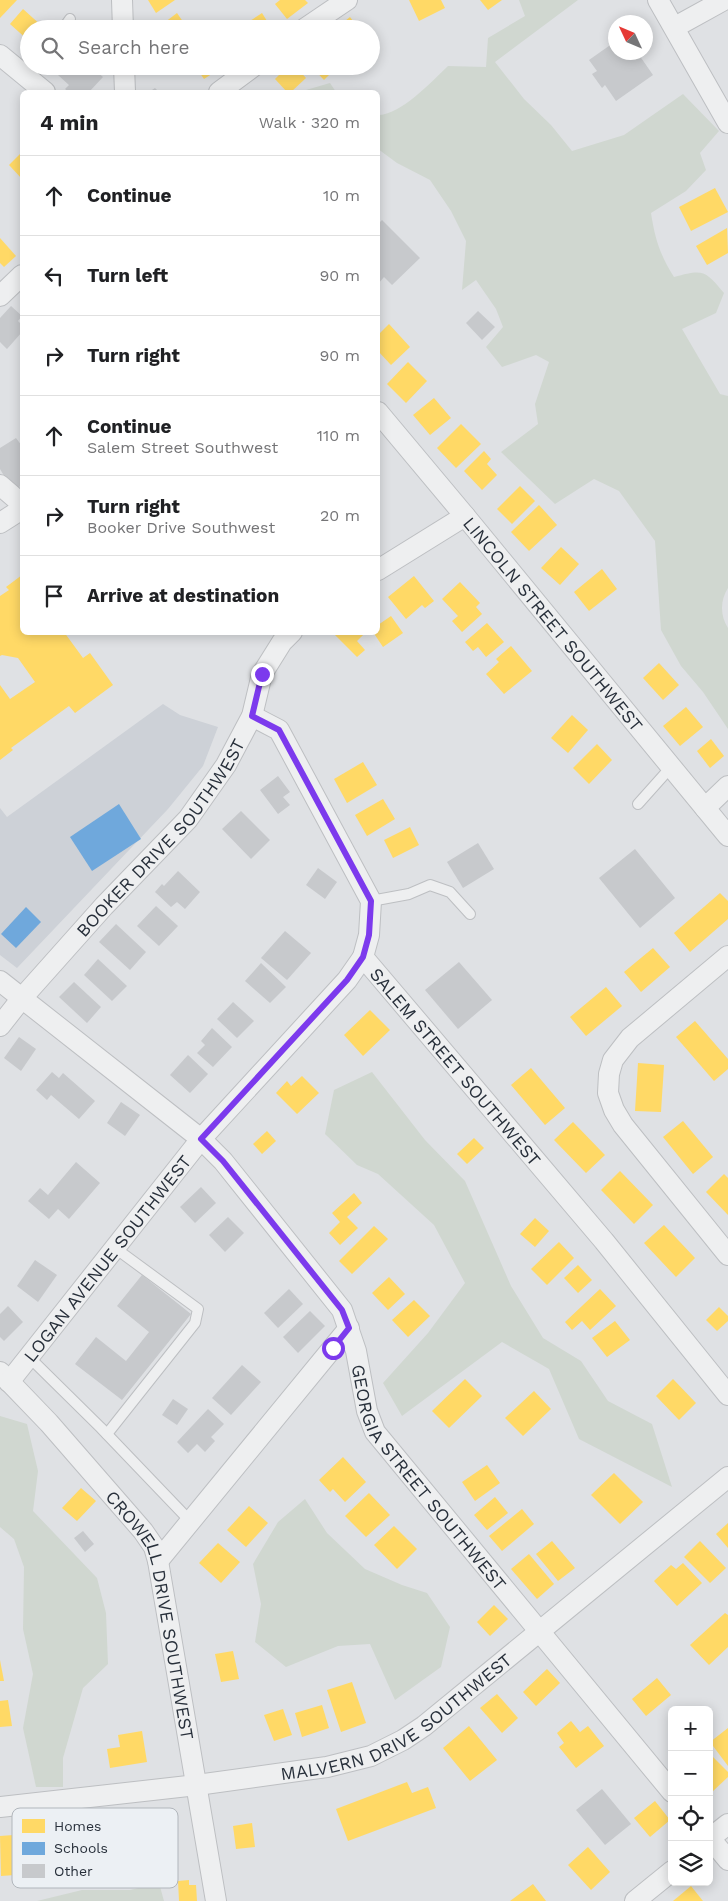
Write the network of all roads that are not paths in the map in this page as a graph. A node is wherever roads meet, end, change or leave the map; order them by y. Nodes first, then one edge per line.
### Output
1 (122, 0) edge
2 (347, 0) edge
3 (658, 0) edge
4 (724, 0) edge
5 (123, 20) edge
6 (317, 20) edge
7 (675, 27) junction
8 (0, 55) edge
9 (20, 66) edge
10 (33, 75) edge
11 (124, 75) edge
12 (242, 75) edge
13 (44, 90) edge
14 (125, 90) edge
15 (222, 90) edge
16 (728, 124) edge
17 (20, 277) edge
18 (0, 296) edge
19 (380, 414) edge
20 (0, 485) edge
21 (20, 502) edge
22 (20, 510) edge
23 (465, 516) junction
24 (0, 523) edge
25 (380, 569) edge
26 (289, 635) edge
27 (252, 716) junction
28 (671, 767) junction
29 (728, 786) edge
30 (638, 804) dead end
31 (705, 808) junction
32 (728, 836) edge
33 (371, 901) junction
34 (470, 914) dead end
35 (728, 956) edge
36 (363, 957) junction
37 (0, 981) edge
38 (22, 998) junction
39 (0, 1026) edge
40 (201, 1139) junction
41 (115, 1248) junction
42 (728, 1255) edge
43 (349, 1328) junction
44 (28, 1358) junction
45 (5, 1377) edge
46 (728, 1395) edge
47 (107, 1434) junction
48 (728, 1477) edge
49 (191, 1522) junction
50 (158, 1561) junction
51 (539, 1633) junction
52 (197, 1785) junction
53 (668, 1787) edge
54 (0, 1807) edge
55 (728, 1824) edge
56 (713, 1836) edge
57 (712, 1841) edge
58 (728, 1860) edge
59 (668, 1874) edge
60 (216, 1901) edge
61 (636, 1901) edge

1 - 5 street
2 - 6 street
3 - 7 street
4 - 7 street
7 - 16 street
8 - 9 street
10 - 13 street
11 - 14 street
12 - 15 street
17 - 18 street
19 - 23 street, LINCOLN STREET SOUTHWEST
20 - 21 street
22 - 24 street
23 - 25 street
23 - 28 street, LINCOLN STREET SOUTHWEST
26 - 27 street, BOOKER DRIVE SOUTHWEST
27 - 33 street
27 - 38 street, BOOKER DRIVE SOUTHWEST
28 - 30 lane
28 - 31 street, LINCOLN STREET SOUTHWEST
29 - 31 street
31 - 32 street, LINCOLN STREET SOUTHWEST
33 - 34 lane
33 - 36 street, SALEM STREET SOUTHWEST
35 - 42 street
36 - 40 street, LOGAN AVENUE SOUTHWEST
36 - 46 street, SALEM STREET SOUTHWEST
37 - 38 street, GEORGIA STREET SOUTHWEST
38 - 39 street, BOOKER DRIVE SOUTHWEST
38 - 40 street, GEORGIA STREET SOUTHWEST
40 - 41 street, LOGAN AVENUE SOUTHWEST
40 - 43 street, GEORGIA STREET SOUTHWEST
41 - 44 street, LOGAN AVENUE SOUTHWEST
41 - 47 lane
43 - 49 street
43 - 51 street, GEORGIA STREET SOUTHWEST
44 - 45 street, LOGAN AVENUE SOUTHWEST
44 - 47 lane
45 - 50 street, CROWELL DRIVE SOUTHWEST
47 - 49 lane
48 - 51 street, MALVERN DRIVE SOUTHWEST
49 - 50 street
50 - 52 street, CROWELL DRIVE SOUTHWEST
51 - 52 street, MALVERN DRIVE SOUTHWEST
51 - 53 street, GEORGIA STREET SOUTHWEST
52 - 54 street, MALVERN DRIVE SOUTHWEST
52 - 60 street, CROWELL DRIVE SOUTHWEST
55 - 56 street
57 - 58 street
59 - 61 street

